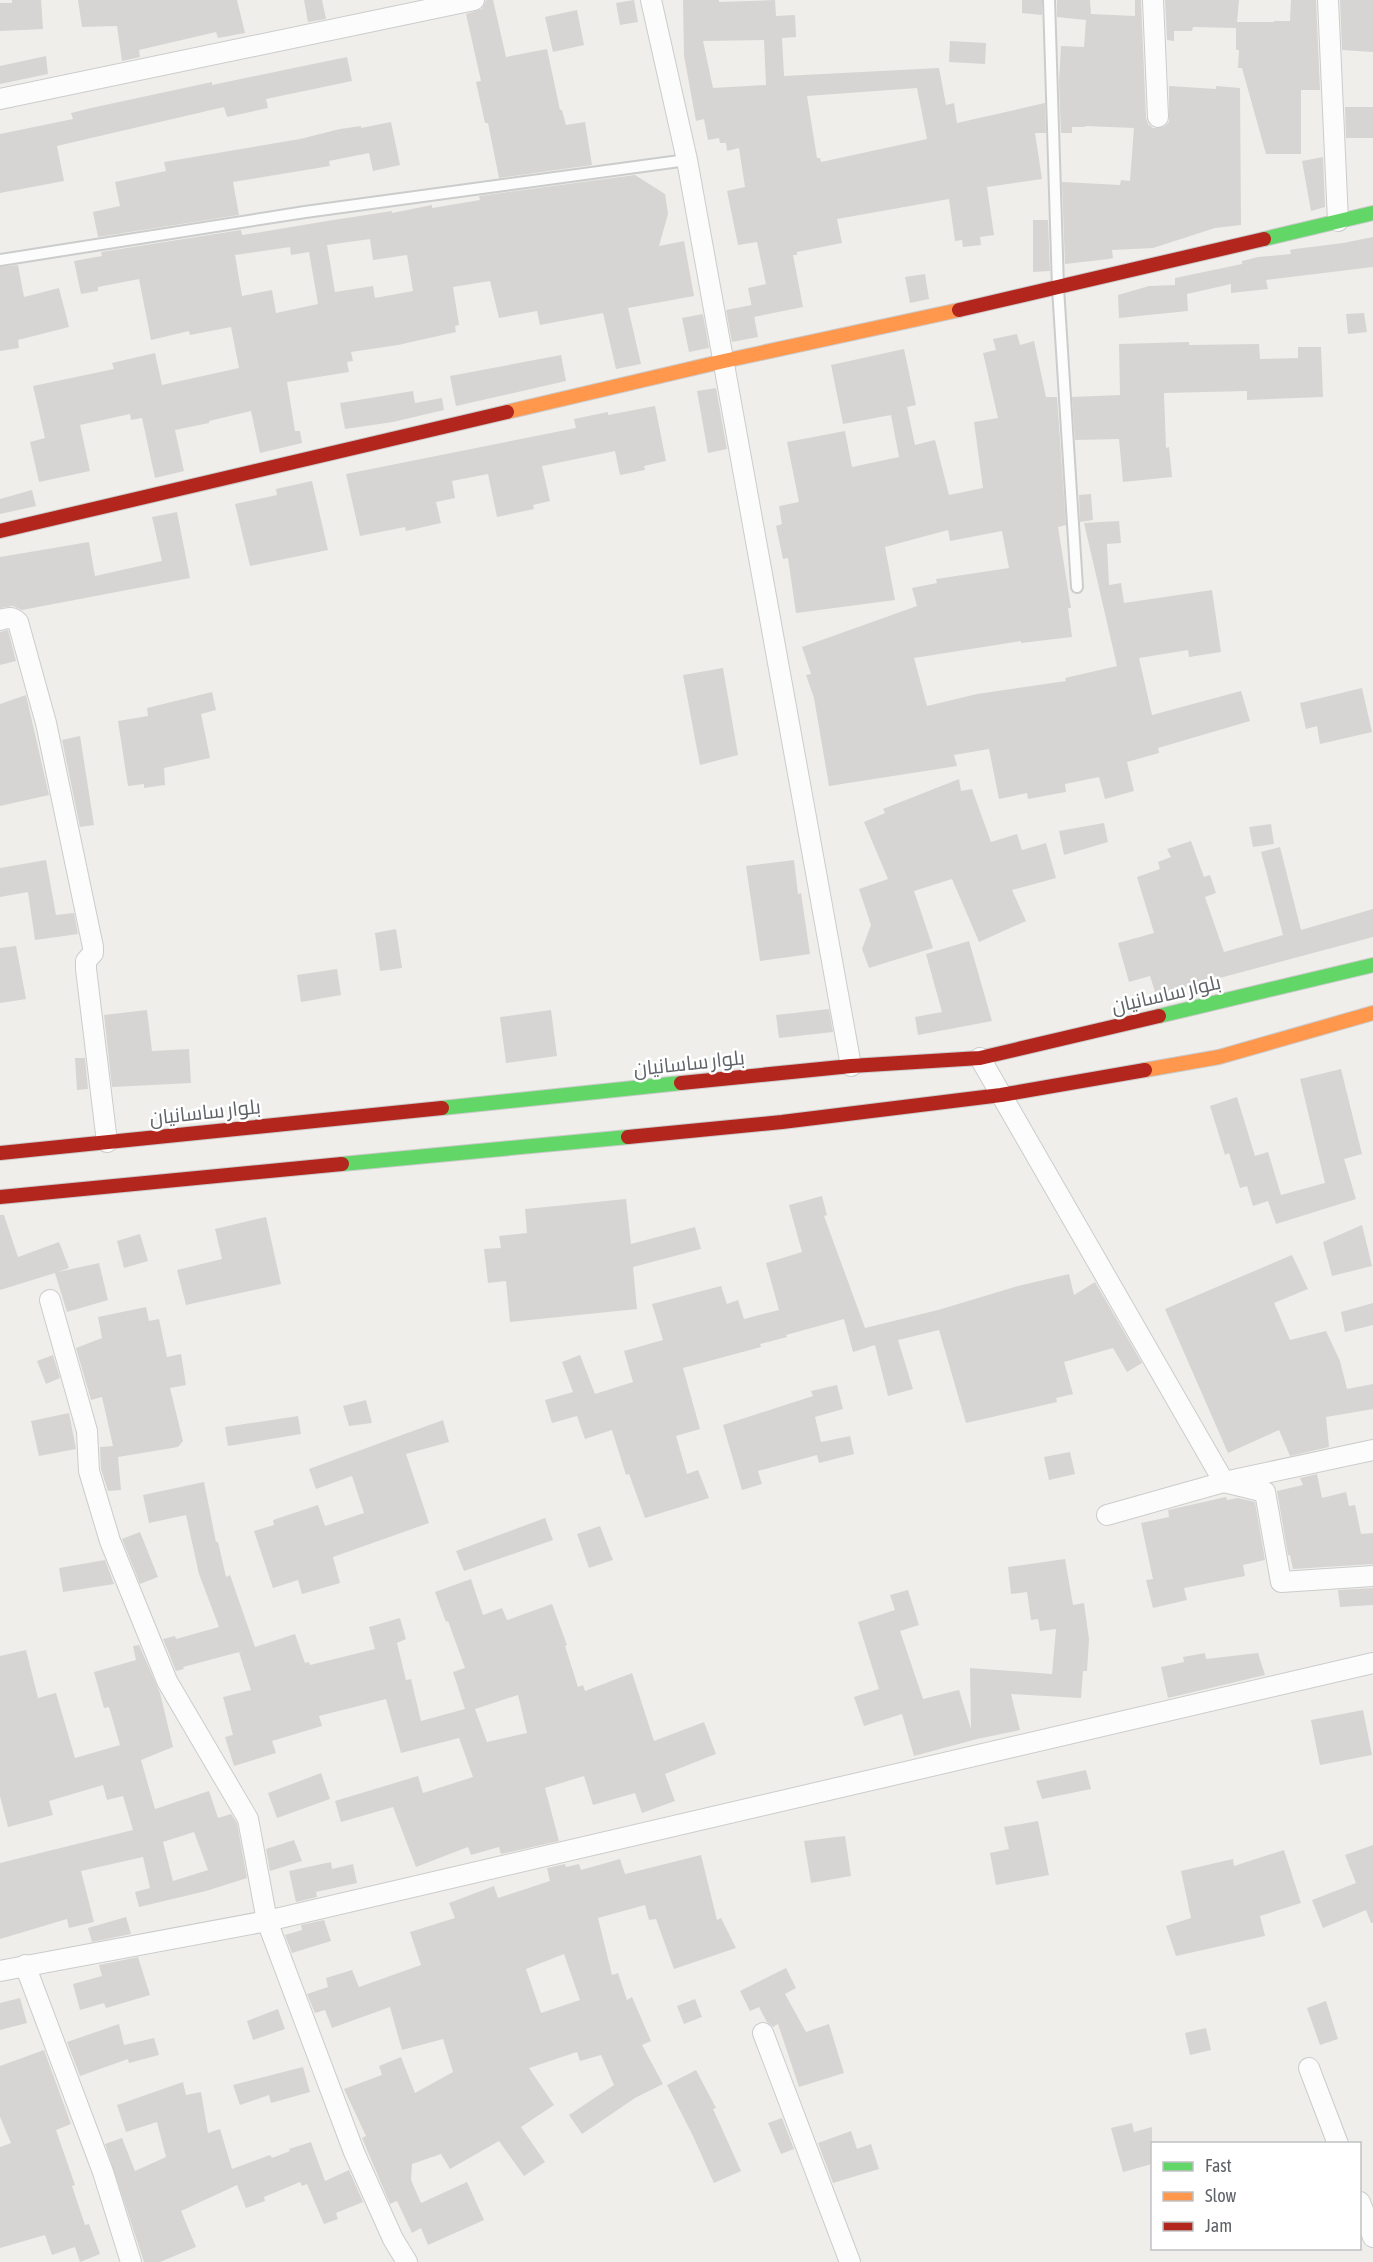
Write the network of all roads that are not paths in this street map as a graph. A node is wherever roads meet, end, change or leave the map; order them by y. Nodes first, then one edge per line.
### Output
1 (474, 0) edge
2 (651, 0) edge
3 (1049, 0) edge
4 (1153, 0) edge
5 (1328, 0) edge
6 (0, 99) edge
7 (1158, 117) dead end
8 (687, 160) junction
9 (1373, 213) edge
10 (1338, 221) junction
11 (0, 260) edge
12 (1059, 288) junction
13 (724, 362) junction
14 (0, 531) edge
15 (1077, 587) dead end
16 (0, 620) edge
17 (1373, 964) edge
18 (1373, 1013) edge
19 (980, 1058) junction
20 (851, 1066) junction
21 (1001, 1095) junction
22 (107, 1142) junction
23 (0, 1153) edge
24 (0, 1197) edge
25 (50, 1300) dead end
26 (1373, 1450) edge
27 (1224, 1482) junction
28 (1107, 1515) dead end
29 (1373, 1576) edge
30 (1373, 1663) edge
31 (267, 1921) junction
32 (25, 1965) junction
33 (0, 1971) edge
34 (763, 2033) dead end
35 (1309, 2068) dead end
36 (1337, 2142) edge
37 (1361, 2207) edge
38 (1373, 2237) edge
39 (131, 2262) edge
40 (407, 2262) edge
41 (850, 2262) edge

1 - 6 street
2 - 8 street
3 - 12 lane
4 - 7 street
5 - 10 street
8 - 11 lane
8 - 13 street
9 - 10 main road
10 - 12 main road
12 - 13 main road
12 - 15 lane
13 - 14 main road
13 - 20 street
16 - 22 street
17 - 19 main road, بلوار ساسانیان
18 - 21 main road
19 - 20 main road, بلوار ساسانیان
19 - 21 street
20 - 22 main road, بلوار ساسانیان
21 - 24 main road
21 - 27 street
22 - 23 main road, بلوار ساسانیان
25 - 31 street
26 - 27 street
27 - 28 street
27 - 29 street
30 - 31 street
31 - 32 street
31 - 40 street
32 - 33 street
32 - 39 street
34 - 41 street
35 - 36 street
37 - 38 street

